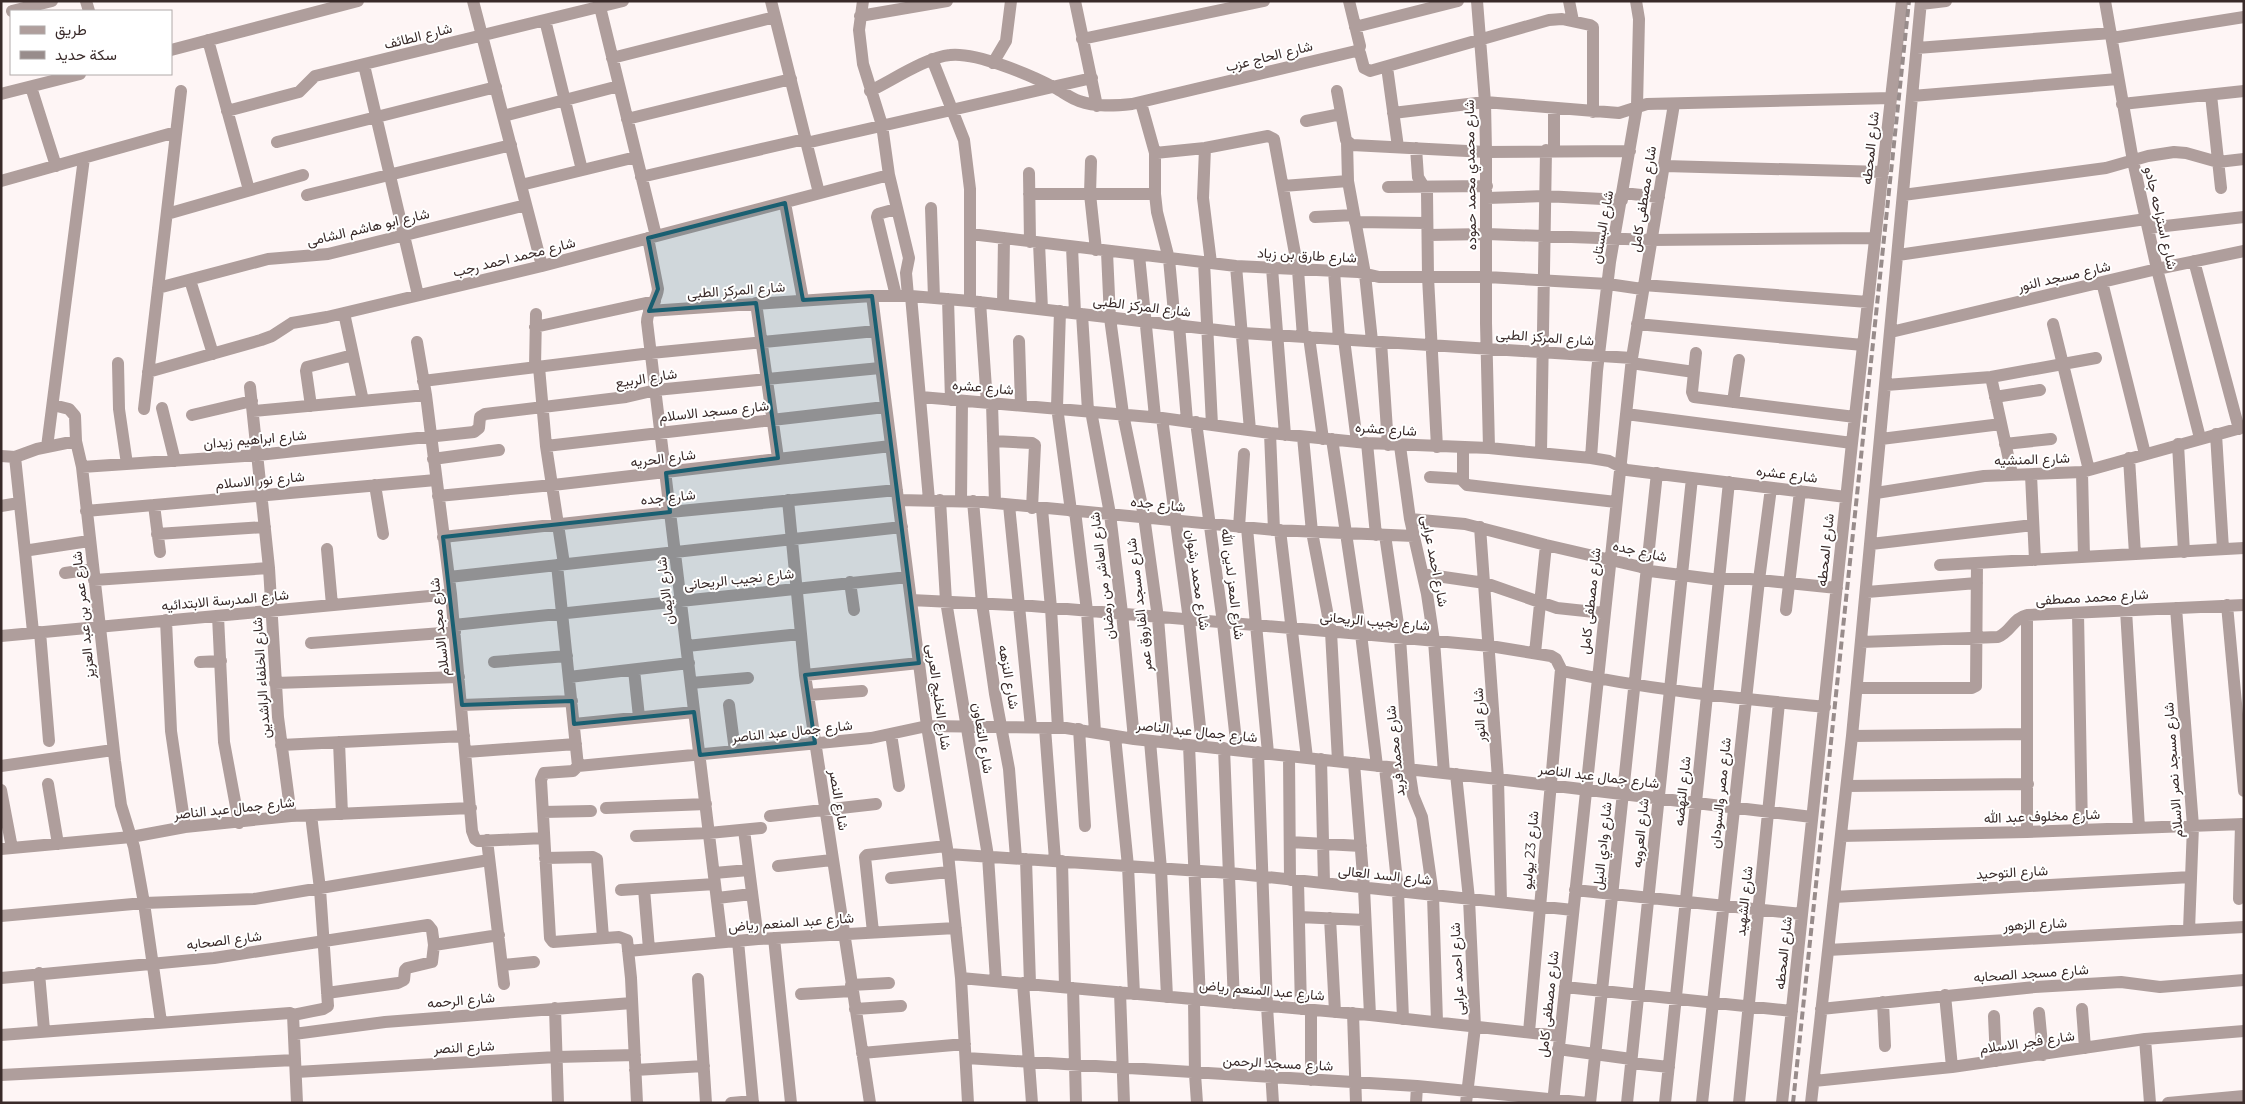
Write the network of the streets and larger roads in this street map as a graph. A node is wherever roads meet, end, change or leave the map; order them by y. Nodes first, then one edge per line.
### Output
1 (52, 1) edge
2 (358, 1) edge
3 (473, 1) edge
4 (623, 1) edge
5 (771, 1) edge
6 (863, 1) edge
7 (947, 1) edge
8 (1011, 1) edge
9 (1075, 1) edge
10 (1264, 1) edge
11 (1349, 1) edge
12 (1458, 1) edge
13 (1477, 1) edge
14 (1569, 1) edge
15 (1636, 1) edge
16 (1902, 1) edge
17 (1946, 1) edge
18 (2105, 1) edge
19 (1243, 3) edge
20 (1921, 3) edge
21 (913, 4) edge
22 (600, 7) junction
23 (15, 10) edge
24 (860, 16) junction
25 (2244, 17) edge
26 (775, 18) junction
27 (544, 20) junction
28 (1574, 21) junction
29 (1355, 27) junction
30 (2112, 35) junction
31 (482, 36) junction
32 (1082, 39) junction
33 (208, 40) junction
34 (1479, 40) junction
35 (1917, 48) junction
36 (172, 50) edge
37 (1358, 52) junction
38 (612, 58) junction
39 (932, 59) junction
40 (364, 64) junction
41 (994, 64) junction
42 (1387, 67) junction
43 (76, 75) edge
44 (1092, 78) junction
45 (791, 79) junction
46 (2118, 79) junction
47 (31, 86) junction
48 (619, 86) junction
49 (496, 87) junction
50 (1054, 87) junction
51 (181, 91) dead end
52 (870, 91) junction
53 (1337, 91) dead end
54 (2244, 91) edge
55 (1, 94) edge
56 (2211, 95) junction
57 (1912, 96) junction
58 (1891, 98) junction
59 (564, 100) junction
60 (1485, 102) junction
61 (1141, 103) junction
62 (1674, 104) junction
63 (2122, 104) junction
64 (1097, 106) junction
65 (1637, 106) junction
66 (1554, 108) junction
67 (952, 109) junction
68 (227, 111) junction
69 (1593, 112) junction
70 (1341, 114) junction
71 (1393, 114) junction
72 (503, 116) junction
73 (376, 117) junction
74 (627, 119) junction
75 (1306, 121) dead end
76 (882, 125) junction
77 (176, 132) junction
78 (806, 141) junction
79 (277, 142) dead end
80 (1347, 142) junction
81 (510, 145) junction
82 (1398, 147) junction
83 (1205, 148) junction
84 (1416, 148) junction
85 (1550, 150) junction
86 (1630, 151) junction
87 (1486, 152) junction
88 (1155, 154) junction
89 (636, 157) junction
90 (84, 158) junction
91 (2244, 159) edge
92 (1091, 161) dead end
93 (2132, 161) junction
94 (2218, 162) junction
95 (56, 166) junction
96 (1665, 166) junction
97 (582, 170) junction
98 (1883, 172) junction
99 (1029, 173) dead end
100 (303, 175) dead end
101 (390, 175) junction
102 (889, 175) junction
103 (641, 177) junction
104 (1348, 180) junction
105 (1, 181) edge
106 (521, 185) junction
107 (1283, 186) junction
108 (1388, 187) dead end
109 (1424, 187) junction
110 (2221, 188) dead end
111 (249, 190) junction
112 (1487, 192) junction
113 (819, 193) junction
114 (1029, 194) junction
115 (1090, 194) junction
116 (1155, 194) junction
117 (307, 195) dead end
118 (1903, 195) junction
119 (1544, 196) junction
120 (1622, 196) junction
121 (1659, 197) junction
122 (784, 203) junction
123 (526, 205) junction
124 (930, 208) dead end
125 (896, 209) junction
126 (167, 214) junction
127 (1315, 217) dead end
128 (2244, 217) edge
129 (1355, 218) junction
130 (2147, 224) junction
131 (1427, 229) junction
132 (971, 234) junction
133 (1487, 234) junction
134 (404, 235) junction
135 (1544, 236) junction
136 (652, 237) junction
137 (1004, 238) junction
138 (1615, 238) junction
139 (1875, 238) junction
140 (1652, 240) junction
141 (1034, 242) junction
142 (1072, 247) junction
143 (1101, 251) junction
144 (2244, 252) edge
145 (1139, 255) junction
146 (1898, 255) junction
147 (1169, 259) junction
148 (2194, 261) junction
149 (1208, 263) junction
150 (542, 266) junction
151 (1236, 266) junction
152 (1272, 268) junction
153 (2157, 269) junction
154 (1298, 270) junction
155 (1334, 271) junction
156 (1365, 274) junction
157 (1428, 277) junction
158 (1486, 277) junction
159 (190, 280) junction
160 (1543, 280) junction
161 (2102, 282) junction
162 (1608, 284) junction
163 (1643, 287) junction
164 (158, 288) junction
165 (418, 296) junction
166 (872, 296) junction
167 (905, 296) junction
168 (934, 298) junction
169 (948, 299) junction
170 (802, 300) junction
171 (975, 301) junction
172 (1868, 302) junction
173 (756, 303) junction
174 (1002, 305) junction
175 (652, 306) junction
176 (1042, 309) junction
177 (1060, 311) junction
178 (344, 313) junction
179 (1078, 313) junction
180 (536, 314) dead end
181 (1110, 318) junction
182 (1144, 320) junction
183 (1177, 324) junction
184 (1637, 324) junction
185 (2053, 324) dead end
186 (535, 327) junction
187 (1207, 328) junction
188 (876, 331) junction
189 (1891, 332) junction
190 (1243, 333) junction
191 (1277, 335) junction
192 (1306, 337) junction
193 (1342, 339) junction
194 (1019, 341) dead end
195 (417, 342) dead end
196 (762, 342) junction
197 (1377, 342) junction
198 (1432, 345) junction
199 (1863, 345) junction
200 (1486, 348) junction
201 (1542, 352) junction
202 (651, 353) junction
203 (1696, 353) dead end
204 (213, 354) junction
205 (353, 355) junction
206 (1598, 355) junction
207 (2096, 358) dead end
208 (1632, 360) junction
209 (1738, 360) dead end
210 (118, 362) dead end
211 (2063, 365) junction
212 (537, 367) junction
213 (880, 368) junction
214 (148, 372) junction
215 (1694, 372) junction
216 (1991, 377) junction
217 (767, 378) junction
218 (423, 381) junction
219 (1886, 385) junction
220 (250, 387) dead end
221 (656, 390) junction
222 (2040, 390) dead end
223 (426, 395) junction
224 (921, 397) junction
225 (1995, 397) junction
226 (956, 400) junction
227 (363, 401) junction
228 (1734, 402) junction
229 (989, 403) junction
230 (53, 405) junction
231 (1021, 405) junction
232 (252, 406) junction
233 (311, 406) junction
234 (543, 407) junction
235 (885, 407) junction
236 (1057, 407) junction
237 (162, 408) dead end
238 (144, 409) dead end
239 (1089, 411) junction
240 (192, 414) dead end
241 (1123, 414) junction
242 (1626, 414) junction
243 (1855, 417) junction
244 (1158, 418) junction
245 (773, 420) junction
246 (1192, 422) junction
247 (2001, 424) junction
248 (1212, 425) junction
249 (2241, 428) edge
250 (1250, 430) junction
251 (661, 432) junction
252 (1270, 433) junction
253 (2216, 434) junction
254 (1285, 435) junction
255 (430, 437) junction
256 (1303, 437) junction
257 (2200, 438) junction
258 (1328, 439) junction
259 (1881, 439) junction
260 (2051, 439) dead end
261 (76, 441) junction
262 (993, 441) junction
263 (1362, 442) junction
264 (1852, 443) junction
265 (2005, 444) junction
266 (2178, 444) junction
267 (1394, 445) junction
268 (546, 446) junction
269 (891, 446) junction
270 (47, 447) junction
271 (1437, 447) junction
272 (1463, 448) junction
273 (1489, 448) junction
274 (500, 450) dead end
275 (1540, 453) junction
276 (258, 454) junction
277 (1244, 454) dead end
278 (2145, 454) junction
279 (1, 456) edge
280 (15, 457) junction
281 (778, 458) junction
282 (1591, 458) junction
283 (2130, 458) junction
284 (433, 459) junction
285 (175, 461) junction
286 (127, 464) junction
287 (82, 467) junction
288 (1620, 468) junction
289 (2085, 471) junction
290 (666, 473) junction
291 (1657, 473) junction
292 (2012, 474) junction
293 (2031, 474) junction
294 (1430, 477) dead end
295 (1692, 478) junction
296 (1463, 479) junction
297 (436, 480) junction
298 (1729, 482) junction
299 (375, 485) junction
300 (553, 486) junction
301 (1771, 488) junction
302 (1800, 491) junction
303 (1876, 493) junction
304 (262, 494) junction
305 (898, 495) junction
306 (438, 496) junction
307 (1846, 497) junction
308 (788, 500) junction
309 (934, 500) junction
310 (967, 501) junction
311 (1616, 502) junction
312 (995, 503) junction
313 (19, 504) junction
314 (154, 505) junction
315 (1009, 505) junction
316 (1, 506) edge
317 (1037, 508) junction
318 (86, 511) junction
319 (1073, 511) junction
320 (670, 512) junction
321 (1110, 514) junction
322 (1144, 516) junction
323 (1410, 519) junction
324 (1175, 520) junction
325 (1210, 524) junction
326 (558, 525) junction
327 (2033, 525) junction
328 (265, 527) junction
329 (1480, 527) junction
330 (902, 528) junction
331 (1243, 528) junction
332 (1277, 530) junction
333 (1312, 532) junction
334 (157, 534) junction
335 (383, 534) dead end
336 (1345, 534) junction
337 (1380, 535) junction
338 (1414, 536) junction
339 (443, 537) junction
340 (790, 538) junction
341 (90, 541) junction
342 (1871, 544) junction
343 (1546, 545) junction
344 (2244, 548) edge
345 (327, 549) dead end
346 (2223, 549) junction
347 (25, 552) junction
348 (160, 552) dead end
349 (675, 552) junction
350 (2184, 552) junction
351 (2135, 554) junction
352 (2084, 557) junction
353 (1610, 559) junction
354 (2035, 560) junction
355 (1977, 563) junction
356 (560, 565) junction
357 (1940, 565) dead end
358 (269, 568) junction
359 (1647, 570) junction
360 (66, 573) dead end
361 (1423, 574) junction
362 (93, 575) junction
363 (1682, 575) junction
364 (448, 577) junction
365 (908, 577) junction
366 (1719, 579) junction
367 (1758, 580) junction
368 (850, 582) junction
369 (1485, 583) junction
370 (1789, 583) junction
371 (1977, 583) junction
372 (795, 588) junction
373 (1836, 588) junction
374 (1867, 592) junction
375 (451, 594) junction
376 (681, 600) junction
377 (911, 600) junction
378 (946, 602) junction
379 (982, 603) junction
380 (1540, 603) junction
381 (332, 605) junction
382 (2244, 605) edge
383 (1018, 606) junction
384 (2227, 606) junction
385 (1051, 608) junction
386 (2176, 608) junction
387 (854, 610) dead end
388 (1786, 610) dead end
389 (2126, 610) junction
390 (272, 611) junction
391 (1087, 611) junction
392 (1604, 613) junction
393 (2078, 613) junction
394 (563, 614) junction
395 (1122, 614) junction
396 (2027, 615) junction
397 (218, 616) junction
398 (1158, 618) junction
399 (166, 620) junction
400 (1190, 620) junction
401 (1223, 623) junction
402 (99, 625) junction
403 (1256, 626) junction
404 (1292, 628) junction
405 (455, 629) junction
406 (36, 632) junction
407 (1331, 632) junction
408 (800, 634) junction
409 (1361, 634) junction
410 (1, 636) edge
411 (1400, 638) junction
412 (1977, 638) junction
413 (1434, 641) junction
414 (1861, 642) junction
415 (311, 644) dead end
416 (686, 646) junction
417 (1490, 646) junction
418 (1535, 653) junction
419 (567, 656) junction
420 (221, 661) junction
421 (200, 662) dead end
422 (494, 662) dead end
423 (689, 663) junction
424 (919, 663) junction
425 (634, 670) junction
426 (1561, 670) junction
427 (805, 675) junction
428 (460, 677) junction
429 (569, 677) junction
430 (748, 678) dead end
431 (1598, 678) junction
432 (275, 683) junction
433 (691, 683) junction
434 (1634, 685) junction
435 (1856, 688) junction
436 (1670, 690) junction
437 (862, 691) dead end
438 (1707, 695) junction
439 (808, 696) junction
440 (1745, 699) junction
441 (572, 701) junction
442 (1779, 702) junction
443 (462, 705) junction
444 (729, 705) dead end
445 (1825, 707) junction
446 (694, 712) junction
447 (639, 717) junction
448 (574, 724) junction
449 (927, 726) junction
450 (966, 726) junction
451 (1002, 726) junction
452 (1031, 727) junction
453 (1045, 728) junction
454 (1058, 728) junction
455 (1078, 729) junction
456 (1095, 732) junction
457 (891, 734) junction
458 (2027, 734) junction
459 (464, 736) junction
460 (1114, 736) junction
461 (1852, 736) junction
462 (1134, 739) junction
463 (49, 741) dead end
464 (1150, 741) junction
465 (339, 742) junction
466 (815, 743) junction
467 (1168, 743) junction
468 (576, 744) junction
469 (281, 745) junction
470 (1189, 745) junction
471 (1202, 746) junction
472 (1231, 749) junction
473 (113, 750) junction
474 (735, 751) junction
475 (466, 752) junction
476 (1263, 753) junction
477 (700, 755) junction
478 (1289, 756) junction
479 (1307, 758) junction
480 (1321, 759) junction
481 (1338, 761) junction
482 (1354, 763) junction
483 (1, 766) edge
484 (578, 766) junction
485 (1381, 766) junction
486 (1408, 769) junction
487 (1450, 774) junction
488 (1498, 779) junction
489 (48, 784) dead end
490 (2028, 784) junction
491 (899, 786) dead end
492 (1551, 786) junction
493 (1847, 786) junction
494 (1, 790) edge
495 (1586, 790) junction
496 (2244, 791) edge
497 (1623, 794) junction
498 (1659, 798) junction
499 (1696, 803) junction
500 (706, 804) junction
501 (876, 804) dead end
502 (470, 808) junction
503 (606, 808) dead end
504 (1733, 808) junction
505 (825, 810) junction
506 (591, 811) dead end
507 (543, 812) junction
508 (1768, 812) junction
509 (342, 814) junction
510 (311, 815) junction
511 (291, 816) junction
512 (770, 816) dead end
513 (1812, 817) junction
514 (239, 823) junction
515 (2243, 824) edge
516 (1086, 826) dead end
517 (2193, 826) junction
518 (185, 827) junction
519 (762, 828) dead end
520 (2138, 828) junction
521 (744, 830) junction
522 (2082, 830) junction
523 (2027, 832) junction
524 (709, 833) junction
525 (636, 836) dead end
526 (1841, 836) junction
527 (131, 837) junction
528 (544, 838) junction
529 (487, 840) junction
530 (1290, 842) junction
531 (1324, 843) junction
532 (58, 844) junction
533 (1361, 846) junction
534 (7, 849) edge
535 (947, 850) junction
536 (988, 856) junction
537 (545, 858) junction
538 (1021, 858) junction
539 (490, 860) junction
540 (832, 860) junction
541 (1058, 860) junction
542 (778, 866) dead end
543 (1128, 866) junction
544 (1161, 869) junction
545 (749, 870) junction
546 (1194, 871) junction
547 (949, 872) junction
548 (1230, 873) junction
549 (1262, 877) junction
550 (2191, 877) junction
551 (890, 878) dead end
552 (715, 879) junction
553 (2242, 879) edge
554 (1294, 880) junction
555 (1324, 883) junction
556 (1364, 888) junction
557 (320, 889) junction
558 (644, 889) junction
559 (621, 890) dead end
560 (1575, 890) junction
561 (1398, 891) junction
562 (1612, 893) junction
563 (752, 894) junction
564 (1433, 895) junction
565 (1648, 897) junction
566 (1834, 897) junction
567 (717, 898) junction
568 (1469, 899) junction
569 (2239, 899) dead end
570 (1686, 901) junction
571 (1501, 902) junction
572 (144, 903) junction
573 (1723, 905) junction
574 (1540, 906) junction
575 (1758, 909) junction
576 (1573, 910) junction
577 (1802, 914) junction
578 (1, 916) edge
579 (1299, 917) junction
580 (1330, 918) junction
581 (1365, 920) junction
582 (2244, 927) edge
583 (956, 928) junction
584 (2189, 930) junction
585 (873, 932) junction
586 (843, 934) junction
587 (498, 935) junction
588 (604, 938) junction
589 (774, 938) junction
590 (758, 939) junction
591 (738, 940) junction
592 (324, 942) junction
593 (722, 942) junction
594 (434, 945) junction
595 (649, 949) junction
596 (1828, 950) junction
597 (628, 951) junction
598 (534, 962) dead end
599 (154, 963) junction
600 (502, 965) junction
601 (39, 973) junction
602 (1, 978) edge
603 (961, 978) junction
604 (698, 979) dead end
605 (2244, 980) edge
606 (996, 981) junction
607 (889, 982) dead end
608 (504, 984) dead end
609 (1027, 984) junction
610 (1565, 987) junction
611 (852, 988) junction
612 (1069, 988) junction
613 (1602, 991) junction
614 (327, 992) junction
615 (1120, 992) junction
616 (801, 994) dead end
617 (1134, 994) junction
618 (1639, 995) junction
619 (1945, 995) junction
620 (1167, 996) junction
621 (1197, 999) junction
622 (1677, 999) junction
623 (1883, 1002) junction
624 (632, 1003) junction
625 (1234, 1003) junction
626 (1713, 1003) junction
627 (901, 1006) dead end
628 (1267, 1006) junction
629 (1749, 1006) junction
630 (555, 1008) junction
631 (855, 1009) junction
632 (1306, 1009) junction
633 (1821, 1009) junction
634 (2082, 1009) dead end
635 (1792, 1011) junction
636 (1335, 1012) junction
637 (2039, 1013) dead end
638 (1353, 1014) junction
639 (293, 1015) junction
640 (1370, 1015) junction
641 (1994, 1016) dead end
642 (1404, 1019) junction
643 (161, 1022) junction
644 (1437, 1022) junction
645 (1476, 1027) junction
646 (44, 1030) junction
647 (2244, 1031) edge
648 (1529, 1032) junction
649 (294, 1034) junction
650 (1, 1035) edge
651 (1560, 1036) junction
652 (2145, 1039) junction
653 (965, 1044) junction
654 (1885, 1046) dead end
655 (2085, 1048) junction
656 (1558, 1049) junction
657 (862, 1053) junction
658 (1595, 1054) junction
659 (635, 1055) junction
660 (2043, 1055) junction
661 (557, 1057) junction
662 (966, 1058) junction
663 (1631, 1061) junction
664 (1996, 1061) junction
665 (1029, 1062) junction
666 (295, 1066) junction
667 (704, 1066) junction
668 (1074, 1066) junction
669 (1669, 1067) junction
670 (1952, 1067) junction
671 (1123, 1069) junction
672 (636, 1070) junction
673 (1195, 1074) junction
674 (1, 1075) edge
675 (1270, 1078) junction
676 (1311, 1080) junction
677 (1814, 1081) junction
678 (1354, 1082) junction
679 (1417, 1086) junction
680 (2244, 1096) edge
681 (1467, 1097) edge
682 (1553, 1101) edge
683 (753, 1102) edge
684 (297, 1103) edge
685 (558, 1103) edge
686 (637, 1103) edge
687 (706, 1103) edge
688 (731, 1103) edge
689 (791, 1103) edge
690 (870, 1103) edge
691 (968, 1103) edge
692 (1032, 1103) edge
693 (1076, 1103) edge
694 (1124, 1103) edge
695 (1197, 1103) edge
696 (1273, 1103) edge
697 (1356, 1103) edge
698 (1416, 1103) edge
699 (1589, 1103) edge
700 (1626, 1103) edge
701 (1665, 1103) edge
702 (1702, 1103) edge
703 (1738, 1103) edge
704 (1782, 1103) edge
705 (1811, 1103) edge
706 (2150, 1103) edge
707 (2168, 1103) edge

1 - 23 street
2 - 33 street
3 - 31 street
4 - 22 street, شارع الطائف
5 - 26 street
6 - 24 street
7 - 21 street
8 - 41 street
9 - 32 street
10 - 19 street
11 - 29 street
12 - 29 street
13 - 34 street, شارع محمدي محمد حموده
14 - 28 street
15 - 65 street, شارع البستان
16 - 58 street, شارع المحطه
17 - 20 street
18 - 30 street, شارع استراحه جادو
19 - 32 street
20 - 35 street
21 - 24 street
22 - 27 street, شارع الطائف
22 - 38 street, شارع الايمان
24 - 52 street
25 - 30 street
26 - 38 street
26 - 45 street
27 - 31 street, شارع الطائف
27 - 59 street
28 - 34 street
28 - 69 street
29 - 37 street
30 - 35 street
30 - 46 street, شارع استراحه جادو
31 - 40 street, شارع الطائف
31 - 49 street
32 - 44 street
33 - 36 street
33 - 68 street
34 - 42 street
34 - 60 street, شارع محمدي محمد حموده
35 - 57 street
37 - 42 street
37 - 61 street, شارع الحاج عزب
38 - 48 street, شارع الايمان
39 - 41 street, شارع الحاج عزب
39 - 52 street, شارع الحاج عزب
39 - 67 street
40 - 68 street, شارع الطائف
40 - 73 street
41 - 50 street, شارع الحاج عزب
42 - 71 street
43 - 47 street
44 - 50 street
44 - 64 street
45 - 74 street
45 - 78 street
46 - 57 street
46 - 63 street, شارع استراحه جادو
47 - 55 street
47 - 95 street
48 - 59 street
48 - 74 street, شارع الايمان
49 - 72 street
49 - 73 street
50 - 64 street, شارع الحاج عزب
50 - 67 street
51 - 77 street
52 - 76 street
53 - 70 street, شارع احمد عرابى
54 - 56 street
56 - 63 street
56 - 94 street
57 - 118 street
58 - 62 street
58 - 98 street, شارع المحطه
59 - 72 street
59 - 97 street
60 - 66 street
60 - 71 street
60 - 87 street, شارع محمدي محمد حموده
61 - 64 street, شارع الحاج عزب
61 - 88 street, شارع المعز لدين الله
62 - 65 street
62 - 96 street, شارع مصطفى كامل
63 - 93 street, شارع استراحه جادو
65 - 69 street
65 - 86 street, شارع البستان
66 - 69 street
66 - 85 street
67 - 76 street
67 - 132 street
68 - 111 street
70 - 75 street
70 - 80 street, شارع احمد عرابى
71 - 82 street
72 - 81 street
73 - 79 street
73 - 101 street
74 - 89 street, شارع الايمان
76 - 78 street
76 - 102 street
77 - 90 street
77 - 126 street
78 - 103 street
78 - 113 street
80 - 82 street
80 - 104 street, شارع احمد عرابى
81 - 101 street
81 - 106 street
82 - 84 street
83 - 88 street
83 - 107 street
83 - 149 street
84 - 87 street
84 - 109 street
85 - 86 street
85 - 87 street
85 - 119 street
86 - 120 street, شارع البستان
87 - 112 street, شارع محمدي محمد حموده
88 - 116 street, شارع المعز لدين الله
89 - 97 street
89 - 103 street, شارع الايمان
90 - 95 street
90 - 230 street
91 - 94 street
92 - 115 street, شارع مسجد الفاروق عمر
93 - 94 street
93 - 118 street
93 - 130 street, شارع استراحه جادو
94 - 110 street
95 - 105 street
96 - 98 street
96 - 121 street, شارع مصطفى كامل
97 - 106 street
98 - 139 street, شارع المحطه
99 - 114 street
100 - 111 street
101 - 117 street
101 - 134 street
102 - 113 street, شارع محمد احمد رجب
102 - 125 street
103 - 136 street, شارع الايمان
104 - 107 street
104 - 129 street, شارع احمد عرابى
106 - 123 street
107 - 154 street
108 - 109 street
109 - 112 street
109 - 131 street
111 - 126 street
112 - 119 street
112 - 133 street, شارع محمدي محمد حموده
113 - 122 street, شارع محمد احمد رجب
114 - 115 street
114 - 141 street
115 - 116 street
115 - 143 street, شارع مسجد الفاروق عمر
116 - 147 street, شارع المعز لدين الله
118 - 146 street
119 - 120 street
119 - 135 street
120 - 121 street
120 - 138 street, شارع البستان
121 - 140 street, شارع مصطفى كامل
122 - 136 street, شارع محمد احمد رجب
122 - 170 street
123 - 134 street, شارع ابو هاشم الشامى
123 - 150 street
124 - 168 street
125 - 167 street
125 - 167 street
126 - 164 street
127 - 129 street
128 - 130 street
129 - 131 street
129 - 156 street, شارع احمد عرابى
130 - 146 street
130 - 153 street, شارع استراحه جادو
131 - 133 street
131 - 157 street
132 - 137 street, شارع طارق بن زياد
132 - 171 street
133 - 135 street
133 - 158 street, شارع محمدي محمد حموده
134 - 159 street, شارع ابو هاشم الشامى
134 - 165 street
135 - 138 street
135 - 160 street
136 - 150 street, شارع محمد احمد رجب
136 - 175 street, شارع الايمان
137 - 141 street, شارع طارق بن زياد
137 - 174 street
138 - 140 street
138 - 162 street, شارع البستان
139 - 140 street
139 - 172 street, شارع المحطه
140 - 163 street, شارع مصطفى كامل
141 - 142 street, شارع طارق بن زياد
141 - 176 street
142 - 143 street, شارع طارق بن زياد
142 - 179 street, شارع العاشر من رمضان
143 - 145 street, شارع طارق بن زياد
143 - 181 street, شارع مسجد الفاروق عمر
144 - 148 street, شارع مسجد النور
145 - 147 street, شارع طارق بن زياد
145 - 182 street, شارع محمد رشوان
146 - 189 street
147 - 149 street, شارع طارق بن زياد
147 - 183 street, شارع المعز لدين الله
148 - 153 street, شارع مسجد النور
148 - 249 street
149 - 151 street, شارع طارق بن زياد
149 - 187 street
150 - 165 street, شارع محمد احمد رجب
151 - 152 street, شارع طارق بن زياد
151 - 190 street
152 - 154 street, شارع طارق بن زياد
152 - 191 street
153 - 161 street, شارع مسجد النور
153 - 257 street, شارع استراحه جادو
154 - 155 street, شارع طارق بن زياد
154 - 192 street
155 - 156 street, شارع طارق بن زياد
155 - 193 street, شارع محمد فريد
156 - 157 street, شارع طارق بن زياد
156 - 197 street, شارع احمد عرابى
157 - 158 street, شارع طارق بن زياد
157 - 198 street
158 - 160 street, شارع طارق بن زياد
158 - 200 street, شارع محمدي محمد حموده
159 - 164 street, شارع ابو هاشم الشامى
159 - 204 street
160 - 162 street, شارع طارق بن زياد
160 - 201 street
161 - 189 street, شارع مسجد النور
161 - 278 street
162 - 163 street, شارع طارق بن زياد
162 - 206 street, شارع البستان
163 - 172 street, شارع طارق بن زياد
163 - 184 street, شارع مصطفى كامل
164 - 214 street
165 - 178 street, شارع محمد احمد رجب
166 - 167 street, شارع المركز الطبى
166 - 170 street, شارع المركز الطبى
166 - 188 street, شارع الخليج العربى
167 - 168 street, شارع المركز الطبى
167 - 224 street, شارع التعاون
168 - 169 street, شارع المركز الطبى
169 - 171 street, شارع المركز الطبى
169 - 226 street, شارع النزهه
170 - 173 street, شارع المركز الطبى
171 - 174 street, شارع المركز الطبى
171 - 229 street
172 - 199 street, شارع المحطه
173 - 175 street, شارع المركز الطبى
173 - 196 street
174 - 176 street, شارع المركز الطبى
175 - 186 street, شارع المركز الطبى
175 - 202 street, شارع الايمان
176 - 177 street, شارع المركز الطبى
177 - 179 street, شارع المركز الطبى
177 - 236 street
178 - 204 street, شارع محمد احمد رجب
178 - 205 street
179 - 181 street, شارع المركز الطبى
179 - 239 street, شارع العاشر من رمضان
180 - 186 street
181 - 182 street, شارع المركز الطبى
181 - 241 street, شارع مسجد الفاروق عمر
182 - 183 street, شارع المركز الطبى
182 - 244 street, شارع محمد رشوان
183 - 187 street, شارع المركز الطبى
183 - 246 street, شارع المعز لدين الله
184 - 199 street
184 - 208 street, شارع مصطفى كامل
185 - 211 street
186 - 212 street
187 - 190 street, شارع المركز الطبى
187 - 248 street
188 - 196 street
188 - 213 street, شارع الخليج العربى
189 - 219 street
190 - 191 street, شارع المركز الطبى
190 - 250 street
191 - 192 street, شارع المركز الطبى
191 - 254 street
192 - 193 street, شارع المركز الطبى
192 - 258 street
193 - 197 street, شارع المركز الطبى
193 - 263 street, شارع محمد فريد
194 - 231 street
195 - 218 street, شارع مجد الاسلام
196 - 202 street
196 - 217 street
197 - 198 street, شارع المركز الطبى
197 - 267 street, شارع احمد عرابى
198 - 200 street, شارع المركز الطبى
198 - 271 street
199 - 243 street, شارع المحطه
200 - 201 street, شارع المركز الطبى
200 - 273 street, شارع محمدي محمد حموده
201 - 206 street, شارع المركز الطبى
201 - 275 street
202 - 212 street
202 - 221 street, شارع الايمان
203 - 215 street
204 - 214 street, شارع محمد احمد رجب
205 - 227 street
205 - 233 street
206 - 208 street, شارع المركز الطبى
206 - 282 street, شارع البستان
207 - 211 street
208 - 215 street, شارع المركز الطبى
208 - 242 street, شارع مصطفى كامل
209 - 228 street
210 - 286 street
211 - 216 street
211 - 289 street
212 - 218 street
212 - 234 street
213 - 217 street, شارع الربيع
213 - 235 street, شارع الخليج العربى
214 - 238 street
215 - 228 street
216 - 219 street
216 - 225 street
217 - 221 street, شارع الربيع
217 - 245 street
218 - 223 street, شارع مجد الاسلام
219 - 259 street
220 - 232 street, شارع الخلفاء الراشدين
221 - 234 street, شارع الربيع
221 - 251 street, شارع الايمان
222 - 225 street
223 - 227 street
223 - 255 street, شارع مجد الاسلام
224 - 226 street, شارع عشره
224 - 309 street, شارع التعاون
225 - 247 street
226 - 229 street, شارع عشره
226 - 310 street, شارع النزهه
227 - 233 street
228 - 243 street
229 - 231 street, شارع عشره
229 - 262 street
230 - 261 street, شارع عمر بن عبد العزيز
230 - 270 street
231 - 236 street, شارع عشره
232 - 233 street
232 - 240 street
232 - 276 street, شارع الخلفاء الراشدين
234 - 255 street, شارع الربيع
234 - 268 street
235 - 245 street, شارع مسجد الاسلام
235 - 269 street, شارع الخليج العربى
236 - 239 street, شارع عشره
236 - 319 street
237 - 285 street
239 - 241 street, شارع عشره
239 - 321 street, شارع العاشر من رمضان
241 - 244 street, شارع عشره
241 - 322 street, شارع مسجد الفاروق عمر
242 - 264 street
242 - 288 street, شارع مصطفى كامل
243 - 264 street, شارع المحطه
244 - 246 street, شارع عشره
244 - 324 street, شارع محمد رشوان
245 - 251 street, شارع مسجد الاسلام
245 - 281 street
246 - 248 street, شارع عشره
246 - 325 street, شارع المعز لدين الله
247 - 259 street
247 - 265 street
248 - 250 street, شارع عشره
249 - 253 street, شارع المنشيه
250 - 252 street, شارع عشره
251 - 268 street, شارع مسجد الاسلام
251 - 290 street, شارع الايمان
252 - 254 street, شارع عشره
252 - 332 street
253 - 257 street, شارع المنشيه
253 - 346 street
254 - 256 street, شارع عشره
255 - 276 street, شارع ابراهيم زيدان
255 - 284 street, شارع مجد الاسلام
256 - 258 street, شارع عشره
256 - 333 street
257 - 266 street, شارع المنشيه
258 - 263 street, شارع عشره
258 - 336 street
259 - 303 street
260 - 265 street
261 - 270 street
261 - 287 street, شارع عمر بن عبد العزيز
262 - 312 street
262 - 317 street
263 - 267 street, شارع عشره
263 - 337 street, شارع محمد فريد
264 - 307 street, شارع المحطه
265 - 292 street
266 - 278 street, شارع المنشيه
266 - 350 street
267 - 271 street, شارع عشره
267 - 323 street, شارع احمد عرابى
268 - 300 street
269 - 281 street, شارع الحريه
269 - 305 street, شارع الخليج العربى
270 - 280 street
271 - 272 street, شارع عشره
272 - 273 street, شارع عشره
272 - 296 street
273 - 275 street, شارع عشره
274 - 284 street
275 - 282 street, شارع عشره
276 - 285 street, شارع ابراهيم زيدان
276 - 304 street, شارع الخلفاء الراشدين
277 - 331 street
278 - 283 street, شارع المنشيه
279 - 280 street
280 - 313 street
281 - 290 street, شارع الحريه
282 - 288 street, شارع عشره
283 - 289 street, شارع المنشيه
283 - 351 street
284 - 297 street, شارع مجد الاسلام
285 - 286 street, شارع ابراهيم زيدان
286 - 287 street, شارع ابراهيم زيدان
287 - 318 street, شارع عمر بن عبد العزيز
288 - 291 street, شارع عشره
288 - 311 street, شارع مصطفى كامل
289 - 293 street, شارع المنشيه
289 - 352 street
290 - 300 street, شارع الحريه
290 - 320 street, شارع الايمان
291 - 295 street, شارع عشره
291 - 359 street, شارع وادي النيل
292 - 293 street, شارع المنشيه
292 - 303 street, شارع المنشيه
293 - 327 street
294 - 296 street
295 - 298 street, شارع عشره
295 - 363 street, شارع العروبه
296 - 311 street
297 - 299 street, شارع نور الاسلام
297 - 306 street, شارع مجد الاسلام
298 - 301 street, شارع عشره
298 - 366 street, شارع النهضه
299 - 304 street, شارع نور الاسلام
299 - 335 street
300 - 306 street, شارع الحريه
300 - 326 street
301 - 302 street, شارع عشره
301 - 367 street, شارع مصر والسودان
302 - 307 street, شارع عشره
302 - 370 street
303 - 342 street
304 - 314 street, شارع نور الاسلام
304 - 328 street, شارع الخلفاء الراشدين
305 - 308 street, شارع جده
305 - 309 street, شارع جده
305 - 330 street, شارع الخليج العربى
306 - 339 street, شارع مجد الاسلام
307 - 373 street, شارع المحطه
308 - 320 street, شارع جده
308 - 340 street, شارع النصر
309 - 310 street, شارع جده
309 - 378 street, شارع التعاون
310 - 312 street, شارع جده
310 - 379 street, شارع النزهه
311 - 353 street, شارع مصطفى كامل
312 - 315 street, شارع جده
313 - 316 street
313 - 347 street
314 - 318 street, شارع نور الاسلام
314 - 334 street
315 - 317 street, شارع جده
315 - 383 street
317 - 319 street, شارع جده
317 - 385 street
318 - 341 street, شارع عمر بن عبد العزيز
319 - 321 street, شارع جده
319 - 391 street
320 - 326 street, شارع جده
320 - 349 street, شارع الايمان
321 - 322 street, شارع جده
321 - 395 street, شارع العاشر من رمضان
322 - 324 street, شارع جده
322 - 398 street, شارع مسجد الفاروق عمر
323 - 329 street, شارع جده
323 - 338 street, شارع احمد عرابى
324 - 325 street, شارع جده
324 - 400 street, شارع محمد رشوان
325 - 331 street, شارع جده
325 - 401 street, شارع المعز لدين الله
326 - 339 street, شارع جده
326 - 356 street
327 - 342 street
327 - 354 street
328 - 334 street
328 - 358 street, شارع الخلفاء الراشدين
329 - 343 street, شارع جده
329 - 369 street, شارع النور
330 - 340 street
330 - 365 street, شارع الخليج العربى
331 - 332 street, شارع جده
331 - 403 street
332 - 333 street, شارع جده
332 - 404 street
333 - 336 street, شارع جده
333 - 407 street
334 - 348 street
336 - 337 street, شارع جده
336 - 409 street
337 - 338 street, شارع جده
337 - 411 street, شارع محمد فريد
338 - 361 street, شارع احمد عرابى
339 - 364 street, شارع مجد الاسلام
340 - 349 street
340 - 372 street, شارع النصر
341 - 347 street
341 - 362 street, شارع عمر بن عبد العزيز
342 - 374 street
343 - 353 street, شارع جده
343 - 380 street
344 - 346 street
345 - 381 street
346 - 350 street
347 - 406 street
349 - 356 street
349 - 376 street, شارع الايمان
350 - 351 street
351 - 352 street
352 - 354 street
353 - 359 street, شارع جده
353 - 392 street, شارع مصطفى كامل
354 - 355 street
355 - 357 street
355 - 371 street
356 - 364 street
356 - 394 street
358 - 362 street
358 - 390 street, شارع الخلفاء الراشدين
359 - 363 street, شارع جده
359 - 434 street, شارع وادي النيل
360 - 362 street
361 - 369 street
361 - 413 street, شارع احمد عرابى
362 - 402 street, شارع عمر بن عبد العزيز
363 - 366 street, شارع جده
363 - 436 street, شارع العروبه
364 - 375 street, شارع مجد الاسلام
365 - 368 street, شارع نجيب الريحانى
365 - 377 street, شارع الخليج العربى
366 - 367 street, شارع جده
366 - 438 street, شارع النهضه
367 - 370 street, شارع جده
367 - 440 street, شارع مصر والسودان
368 - 372 street, شارع نجيب الريحانى
368 - 387 street
369 - 380 street
369 - 417 street, شارع النور
370 - 373 street, شارع جده
370 - 388 street
371 - 374 street
371 - 412 street
372 - 376 street, شارع نجيب الريحانى
372 - 408 street, شارع النصر
373 - 445 street, شارع المحطه
374 - 414 street
375 - 381 street, شارع المدرسة الابتدائيه
375 - 405 street, شارع مجد الاسلام
376 - 394 street, شارع نجيب الريحانى
376 - 416 street, شارع الايمان
377 - 378 street, شارع نجيب الريحانى
377 - 424 street, شارع الخليج العربى
378 - 379 street, شارع نجيب الريحانى
378 - 450 street, شارع التعاون
379 - 383 street, شارع نجيب الريحانى
379 - 451 street, شارع النزهه
380 - 392 street
380 - 418 street
381 - 390 street, شارع المدرسة الابتدائيه
382 - 384 street, شارع محمد مصطفى
383 - 385 street, شارع نجيب الريحانى
383 - 452 street
384 - 386 street, شارع محمد مصطفى
384 - 496 street
385 - 391 street, شارع نجيب الريحانى
385 - 454 street
386 - 389 street, شارع محمد مصطفى
386 - 517 street, شارع مسجد نصر الاسلام
389 - 393 street, شارع محمد مصطفى
389 - 520 street
390 - 397 street, شارع المدرسة الابتدائيه
390 - 432 street, شارع الخلفاء الراشدين
391 - 395 street, شارع نجيب الريحانى
391 - 456 street
392 - 431 street, شارع مصطفى كامل
393 - 396 street, شارع محمد مصطفى
393 - 522 street
394 - 405 street, شارع نجيب الريحانى
394 - 419 street
395 - 398 street, شارع نجيب الريحانى
395 - 462 street, شارع العاشر من رمضان
396 - 412 street, شارع محمد مصطفى
396 - 458 street
397 - 399 street, شارع المدرسة الابتدائيه
397 - 420 street
398 - 400 street, شارع نجيب الريحانى
398 - 467 street, شارع مسجد الفاروق عمر
399 - 402 street, شارع المدرسة الابتدائيه
399 - 518 street
400 - 401 street, شارع نجيب الريحانى
400 - 471 street, شارع محمد رشوان
401 - 403 street, شارع نجيب الريحانى
401 - 472 street, شارع المعز لدين الله
402 - 406 street, شارع المدرسة الابتدائيه
402 - 473 street, شارع عمر بن عبد العزيز
403 - 404 street, شارع نجيب الريحانى
403 - 476 street
404 - 407 street, شارع نجيب الريحانى
404 - 479 street
405 - 415 street, شارع نجيب الريحانى
405 - 428 street, شارع مجد الاسلام
406 - 410 street, شارع المدرسة الابتدائيه
406 - 463 street
407 - 409 street, شارع نجيب الريحانى
407 - 481 street
408 - 416 street
408 - 427 street, شارع النصر
409 - 411 street, شارع نجيب الريحانى
409 - 485 street
411 - 413 street, شارع نجيب الريحانى
411 - 486 street, شارع محمد فريد
412 - 414 street, شارع محمد مصطفى
412 - 435 street
413 - 417 street, شارع نجيب الريحانى
413 - 487 street, شارع احمد عرابى
414 - 435 street
416 - 423 street, شارع الايمان
417 - 418 street, شارع نجيب الريحانى
417 - 488 street, شارع النور
418 - 426 street, شارع نجيب الريحانى
419 - 422 street
419 - 429 street
420 - 421 street
420 - 514 street
423 - 425 street
423 - 433 street, شارع الايمان
424 - 427 street
424 - 449 street, شارع الخليج العربى
425 - 429 street
425 - 447 street
426 - 431 street, شارع نجيب الريحانى
426 - 492 street, شارع 23 يوليو
427 - 439 street, شارع النصر
428 - 432 street
428 - 443 street, شارع مجد الاسلام
429 - 441 street
430 - 433 street
431 - 434 street, شارع نجيب الريحانى
431 - 495 street, شارع مصطفى كامل
432 - 469 street, شارع الخلفاء الراشدين
433 - 446 street, شارع الايمان
434 - 436 street, شارع نجيب الريحانى
434 - 497 street, شارع وادي النيل
435 - 461 street
436 - 438 street, شارع نجيب الريحانى
436 - 498 street, شارع العروبه
437 - 439 street
438 - 440 street, شارع نجيب الريحانى
438 - 499 street, شارع النهضه
439 - 466 street, شارع النصر
440 - 442 street, شارع نجيب الريحانى
440 - 504 street, شارع مصر والسودان
441 - 443 street
441 - 448 street
442 - 445 street, شارع نجيب الريحانى
442 - 508 street, شارع الشهيد
443 - 459 street, شارع مجد الاسلام
444 - 474 street
445 - 513 street, شارع المحطه
446 - 447 street
446 - 477 street, شارع الايمان
447 - 448 street
448 - 468 street
449 - 450 street, شارع جمال عبد الناصر
449 - 457 street, شارع جمال عبد الناصر
449 - 535 street, شارع الخليج العربى
450 - 451 street, شارع جمال عبد الناصر
450 - 536 street, شارع التعاون
451 - 452 street, شارع جمال عبد الناصر
451 - 538 street, شارع النزهه
452 - 453 street, شارع جمال عبد الناصر
453 - 454 street, شارع جمال عبد الناصر
453 - 541 street
454 - 455 street, شارع جمال عبد الناصر
455 - 456 street, شارع جمال عبد الناصر
455 - 516 street
456 - 460 street, شارع جمال عبد الناصر
457 - 466 street, شارع جمال عبد الناصر
457 - 491 street
458 - 461 street
458 - 490 street
459 - 465 street
459 - 475 street, شارع مجد الاسلام
460 - 462 street, شارع جمال عبد الناصر
460 - 543 street
461 - 493 street
462 - 464 street, شارع جمال عبد الناصر
464 - 467 street, شارع جمال عبد الناصر
464 - 544 street
465 - 469 street
465 - 509 street
466 - 474 street, شارع جمال عبد الناصر
466 - 505 street, شارع النصر
467 - 470 street, شارع جمال عبد الناصر
468 - 475 street
468 - 484 street
469 - 511 street, شارع الخلفاء الراشدين
470 - 471 street, شارع جمال عبد الناصر
470 - 546 street
471 - 472 street, شارع جمال عبد الناصر
472 - 476 street, شارع جمال عبد الناصر
472 - 548 street, شارع المعز لدين الله
473 - 483 street
473 - 527 street, شارع عمر بن عبد العزيز
474 - 477 street, شارع جمال عبد الناصر
475 - 502 street, شارع مجد الاسلام
476 - 478 street, شارع جمال عبد الناصر
476 - 549 street
477 - 484 street, شارع جمال عبد الناصر
477 - 500 street, شارع الايمان
478 - 479 street, شارع جمال عبد الناصر
478 - 530 street
479 - 480 street, شارع جمال عبد الناصر
480 - 481 street, شارع جمال عبد الناصر
480 - 531 street
481 - 482 street, شارع جمال عبد الناصر
482 - 485 street, شارع جمال عبد الناصر
482 - 533 street
484 - 507 street, شارع جمال عبد الناصر
485 - 486 street, شارع جمال عبد الناصر
485 - 561 street
486 - 487 street, شارع جمال عبد الناصر
486 - 564 street, شارع محمد فريد
487 - 488 street, شارع جمال عبد الناصر
487 - 568 street, شارع احمد عرابى
488 - 492 street, شارع جمال عبد الناصر
488 - 571 street, شارع النور
489 - 532 street
490 - 493 street
490 - 523 street
492 - 495 street, شارع جمال عبد الناصر
492 - 574 street, شارع 23 يوليو
493 - 526 street
494 - 534 street
495 - 497 street, شارع جمال عبد الناصر
495 - 560 street, شارع مصطفى كامل
497 - 498 street, شارع جمال عبد الناصر
497 - 562 street, شارع وادي النيل
498 - 499 street, شارع جمال عبد الناصر
498 - 565 street, شارع العروبه
499 - 504 street, شارع جمال عبد الناصر
499 - 570 street, شارع النهضه
500 - 503 street
500 - 524 street, شارع الايمان
501 - 505 street
502 - 509 street, شارع جمال عبد الناصر
502 - 529 street, شارع مجد الاسلام
504 - 508 street, شارع جمال عبد الناصر
504 - 573 street, شارع مصر والسودان
505 - 512 street
505 - 540 street, شارع النصر
506 - 507 street
507 - 528 street
508 - 513 street, شارع جمال عبد الناصر
508 - 575 street, شارع الشهيد
509 - 510 street, شارع جمال عبد الناصر
510 - 511 street, شارع جمال عبد الناصر
510 - 557 street
511 - 514 street, شارع جمال عبد الناصر
513 - 577 street, شارع المحطه
514 - 518 street, شارع جمال عبد الناصر
515 - 517 street, شارع مخلوف عبد الله
515 - 553 street
517 - 520 street, شارع مخلوف عبد الله
517 - 550 street, شارع مسجد نصر الاسلام
518 - 527 street, شارع جمال عبد الناصر
519 - 521 street
520 - 522 street, شارع مخلوف عبد الله
521 - 524 street
521 - 545 street
522 - 523 street, شارع مخلوف عبد الله
523 - 526 street, شارع مخلوف عبد الله
524 - 525 street
524 - 552 street, شارع الايمان
526 - 566 street
527 - 532 street, شارع جمال عبد الناصر
527 - 572 street, شارع عمر بن عبد العزيز
528 - 529 street
528 - 537 street
529 - 539 street
530 - 531 street
530 - 554 street
531 - 533 street
531 - 555 street
532 - 534 street, شارع جمال عبد الناصر
533 - 556 street
535 - 536 street, شارع السد العالى
535 - 547 street, شارع الخليج العربى
535 - 585 street, شارع السد العالى
536 - 538 street, شارع السد العالى
536 - 606 street, شارع التعاون
537 - 588 street
537 - 588 street
538 - 541 street, شارع السد العالى
538 - 609 street, شارع النزهه
539 - 557 street
539 - 587 street
540 - 542 street
540 - 586 street, شارع النصر
541 - 543 street, شارع السد العالى
541 - 612 street
543 - 544 street, شارع السد العالى
543 - 617 street
544 - 546 street, شارع السد العالى
544 - 620 street
545 - 552 street
545 - 563 street
546 - 548 street, شارع السد العالى
546 - 621 street
547 - 551 street
547 - 583 street, شارع الخليج العربى
548 - 549 street, شارع السد العالى
548 - 625 street, شارع المعز لدين الله
549 - 554 street, شارع السد العالى
549 - 628 street
550 - 566 street, شارع التوحيد
550 - 584 street, شارع مسجد نصر الاسلام
552 - 558 street
552 - 567 street, شارع الايمان
553 - 569 street
554 - 555 street, شارع السد العالى
554 - 579 street
555 - 556 street, شارع السد العالى
556 - 561 street, شارع السد العالى
556 - 581 street
557 - 572 street
557 - 592 street
558 - 559 street
558 - 595 street
560 - 562 street
560 - 576 street, شارع مصطفى كامل
561 - 564 street, شارع السد العالى
561 - 642 street
562 - 565 street
562 - 613 street, شارع وادي النيل
563 - 567 street
563 - 590 street
564 - 568 street, شارع السد العالى
564 - 644 street, شارع محمد فريد
565 - 570 street
565 - 618 street, شارع العروبه
566 - 596 street
567 - 593 street, شارع الايمان
568 - 571 street, شارع السد العالى
568 - 645 street, شارع احمد عرابى
570 - 573 street
570 - 622 street, شارع النهضه
571 - 574 street, شارع السد العالى
572 - 578 street
572 - 599 street, شارع عمر بن عبد العزيز
573 - 575 street
573 - 626 street, شارع مصر والسودان
574 - 576 street, شارع السد العالى
574 - 648 street, شارع 23 يوليو
575 - 577 street
575 - 629 street, شارع الشهيد
576 - 610 street, شارع مصطفى كامل
577 - 635 street, شارع المحطه
579 - 580 street
579 - 632 street
580 - 581 street
580 - 636 street
581 - 640 street
582 - 584 street, شارع الزهور
583 - 585 street, شارع عبد المنعم رياض
583 - 603 street, شارع الخليج العربى
584 - 596 street, شارع الزهور
585 - 586 street, شارع عبد المنعم رياض
586 - 589 street, شارع عبد المنعم رياض
586 - 611 street, شارع النصر
587 - 594 street
587 - 600 street
588 - 597 street
589 - 590 street, شارع عبد المنعم رياض
589 - 689 street
590 - 591 street, شارع عبد المنعم رياض
591 - 593 street, شارع عبد المنعم رياض
591 - 683 street
592 - 594 street, شارع الصحابه
592 - 599 street, شارع الصحابه
592 - 614 street
593 - 595 street, شارع عبد المنعم رياض
594 - 614 street
595 - 597 street, شارع عبد المنعم رياض
596 - 633 street
597 - 624 street
598 - 600 street
599 - 601 street, شارع الصحابه
599 - 643 street, شارع عمر بن عبد العزيز
600 - 608 street
601 - 602 street, شارع الصحابه
601 - 646 street
603 - 606 street, شارع عبد المنعم رياض
603 - 653 street, شارع الخليج العربى
604 - 667 street
605 - 619 street, شارع مسجد الصحابه
606 - 609 street, شارع عبد المنعم رياض
607 - 611 street
609 - 612 street, شارع عبد المنعم رياض
609 - 665 street, شارع النزهه
610 - 613 street
610 - 651 street, شارع مصطفى كامل
611 - 616 street
611 - 631 street, شارع النصر
612 - 615 street, شارع عبد المنعم رياض
612 - 668 street
613 - 618 street
613 - 658 street, شارع وادي النيل
614 - 639 street
615 - 617 street, شارع عبد المنعم رياض
615 - 671 street
617 - 620 street, شارع عبد المنعم رياض
618 - 622 street
618 - 663 street, شارع العروبه
619 - 623 street, شارع مسجد الصحابه
619 - 670 street
620 - 621 street, شارع عبد المنعم رياض
621 - 625 street, شارع عبد المنعم رياض
621 - 673 street
622 - 626 street
622 - 669 street, شارع النهضه
623 - 633 street, شارع مسجد الصحابه
623 - 654 street
624 - 630 street, شارع الرحمه
624 - 659 street
625 - 628 street, شارع عبد المنعم رياض
626 - 629 street
626 - 702 street, شارع مصر والسودان
627 - 631 street
628 - 632 street, شارع عبد المنعم رياض
628 - 675 street
629 - 635 street
629 - 703 street, شارع الشهيد
630 - 649 street, شارع الرحمه
630 - 661 street
631 - 657 street, شارع النصر
632 - 636 street, شارع عبد المنعم رياض
632 - 676 street
633 - 677 street
634 - 655 street
635 - 704 street, شارع المحطه
636 - 638 street, شارع عبد المنعم رياض
637 - 660 street
638 - 640 street, شارع عبد المنعم رياض
638 - 678 street
639 - 643 street
639 - 649 street
640 - 642 street, شارع عبد المنعم رياض
641 - 664 street
642 - 644 street, شارع عبد المنعم رياض
643 - 646 street
644 - 645 street, شارع عبد المنعم رياض
645 - 648 street, شارع عبد المنعم رياض
645 - 681 street, شارع احمد عرابى
646 - 650 street
647 - 652 street, شارع فجر الاسلام
648 - 651 street, شارع عبد المنعم رياض
649 - 666 street
651 - 656 street, شارع مصطفى كامل
652 - 655 street, شارع فجر الاسلام
652 - 706 street
653 - 657 street
653 - 662 street, شارع الخليج العربى
655 - 660 street, شارع فجر الاسلام
656 - 658 street
656 - 682 street, شارع مصطفى كامل
657 - 690 street, شارع النصر
658 - 663 street
658 - 699 street, شارع وادي النيل
659 - 661 street, شارع النصر
659 - 672 street
660 - 664 street, شارع فجر الاسلام
661 - 666 street, شارع النصر
661 - 685 street
662 - 665 street, شارع مسجد الرحمن
662 - 691 street, شارع الخليج العربى
663 - 669 street
663 - 700 street, شارع العروبه
664 - 670 street, شارع فجر الاسلام
665 - 668 street, شارع مسجد الرحمن
665 - 692 street, شارع النزهه
666 - 674 street, شارع النصر
666 - 684 street
667 - 672 street
667 - 687 street
668 - 671 street, شارع مسجد الرحمن
668 - 693 street
669 - 701 street, شارع النهضه
670 - 677 street, شارع فجر الاسلام
671 - 673 street, شارع مسجد الرحمن
671 - 694 street
672 - 686 street
673 - 675 street, شارع مسجد الرحمن
673 - 695 street
675 - 676 street, شارع مسجد الرحمن
675 - 696 street
676 - 678 street, شارع مسجد الرحمن
677 - 705 street
678 - 679 street, شارع مسجد الرحمن
678 - 697 street
679 - 681 street, شارع مسجد الرحمن
679 - 698 street
680 - 707 street
681 - 682 street, شارع مسجد الرحمن
682 - 699 street, شارع مسجد الرحمن
683 - 688 street

